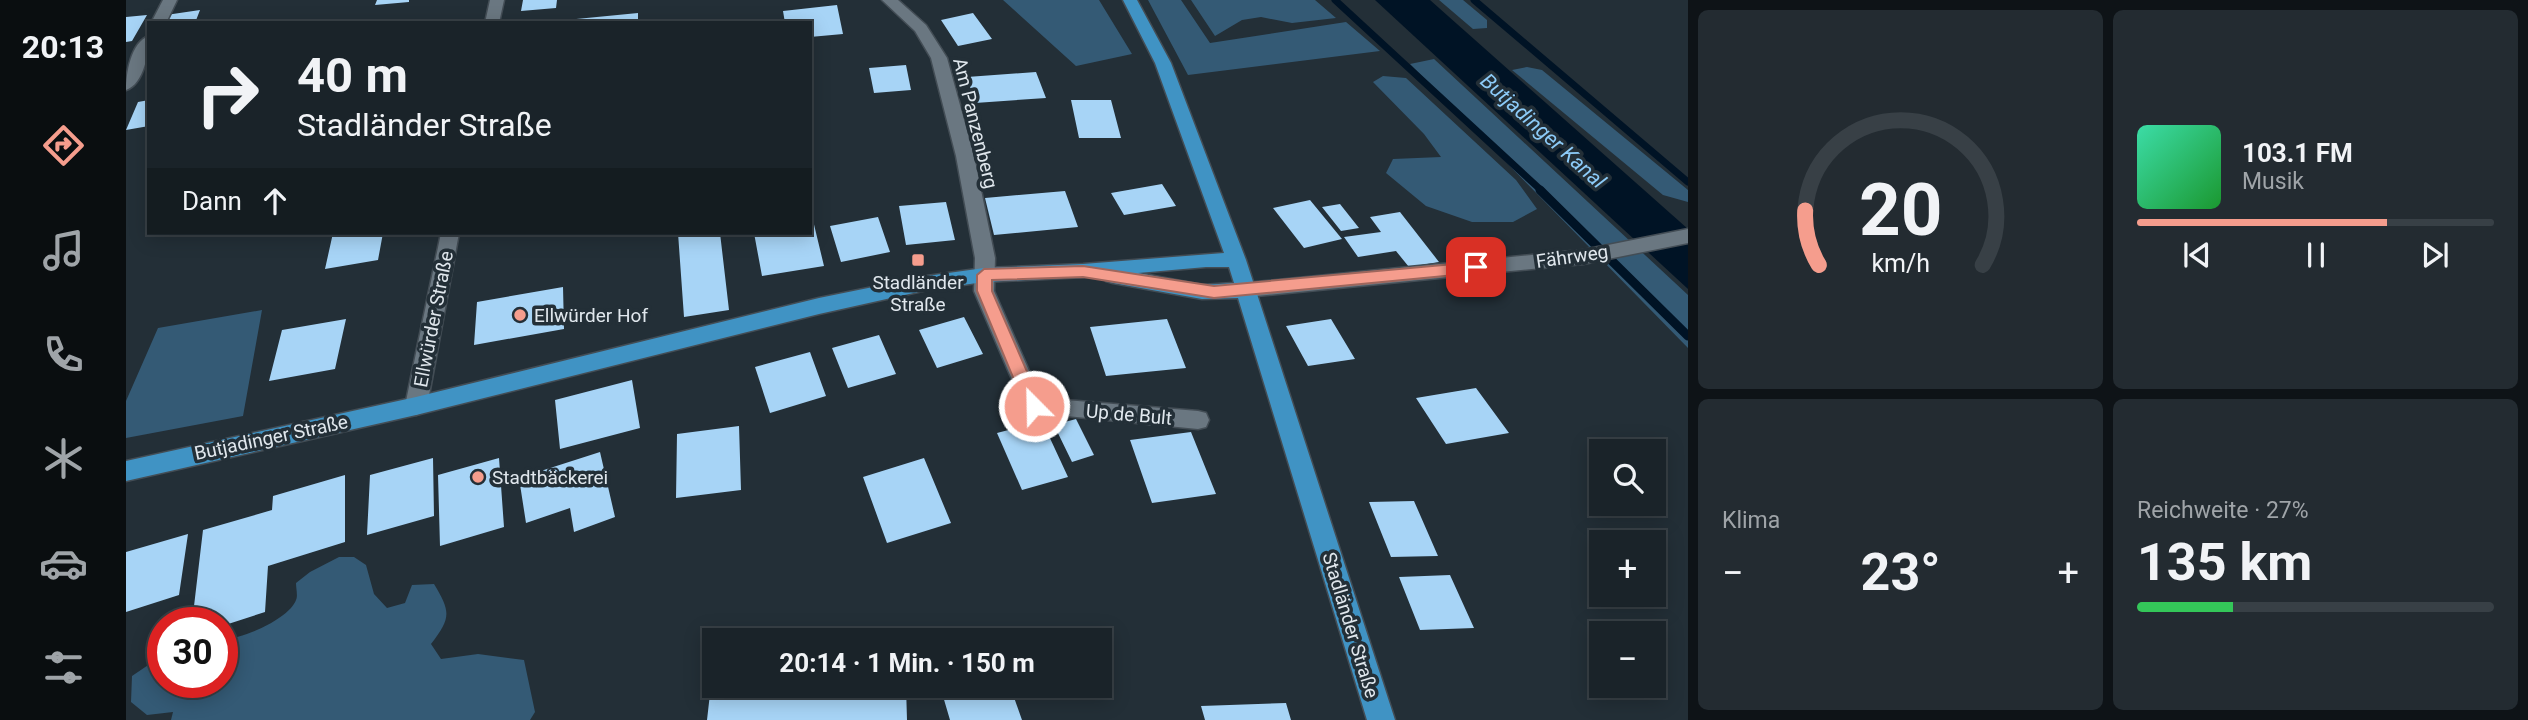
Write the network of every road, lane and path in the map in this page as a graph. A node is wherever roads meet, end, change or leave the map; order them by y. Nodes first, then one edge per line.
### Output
1 (170, 0) edge
2 (497, 0) edge
3 (889, 0) edge
4 (1130, 0) edge
5 (159, 21) edge
6 (492, 21) edge
7 (147, 44) edge
8 (126, 85) edge
9 (450, 235) edge
10 (1688, 236) edge
11 (1236, 260) junction
12 (1083, 271) junction
13 (984, 275) junction
14 (1246, 290) junction
15 (416, 406) junction
16 (1198, 420) dead end
17 (126, 471) edge
18 (1381, 720) edge

1 - 5 street
2 - 6 street
3 - 13 street, Am Panzenberg
4 - 11 main road, Stadländer Straße
7 - 8 street
9 - 15 street, Ellwürder Straße
10 - 14 street, Fährweg
11 - 12 main road
11 - 14 main road, Stadländer Straße
12 - 13 main road
12 - 14 main road
13 - 15 main road
13 - 16 street, Up de Bult
14 - 18 main road, Stadländer Straße
15 - 17 main road, Butjadinger Straße

